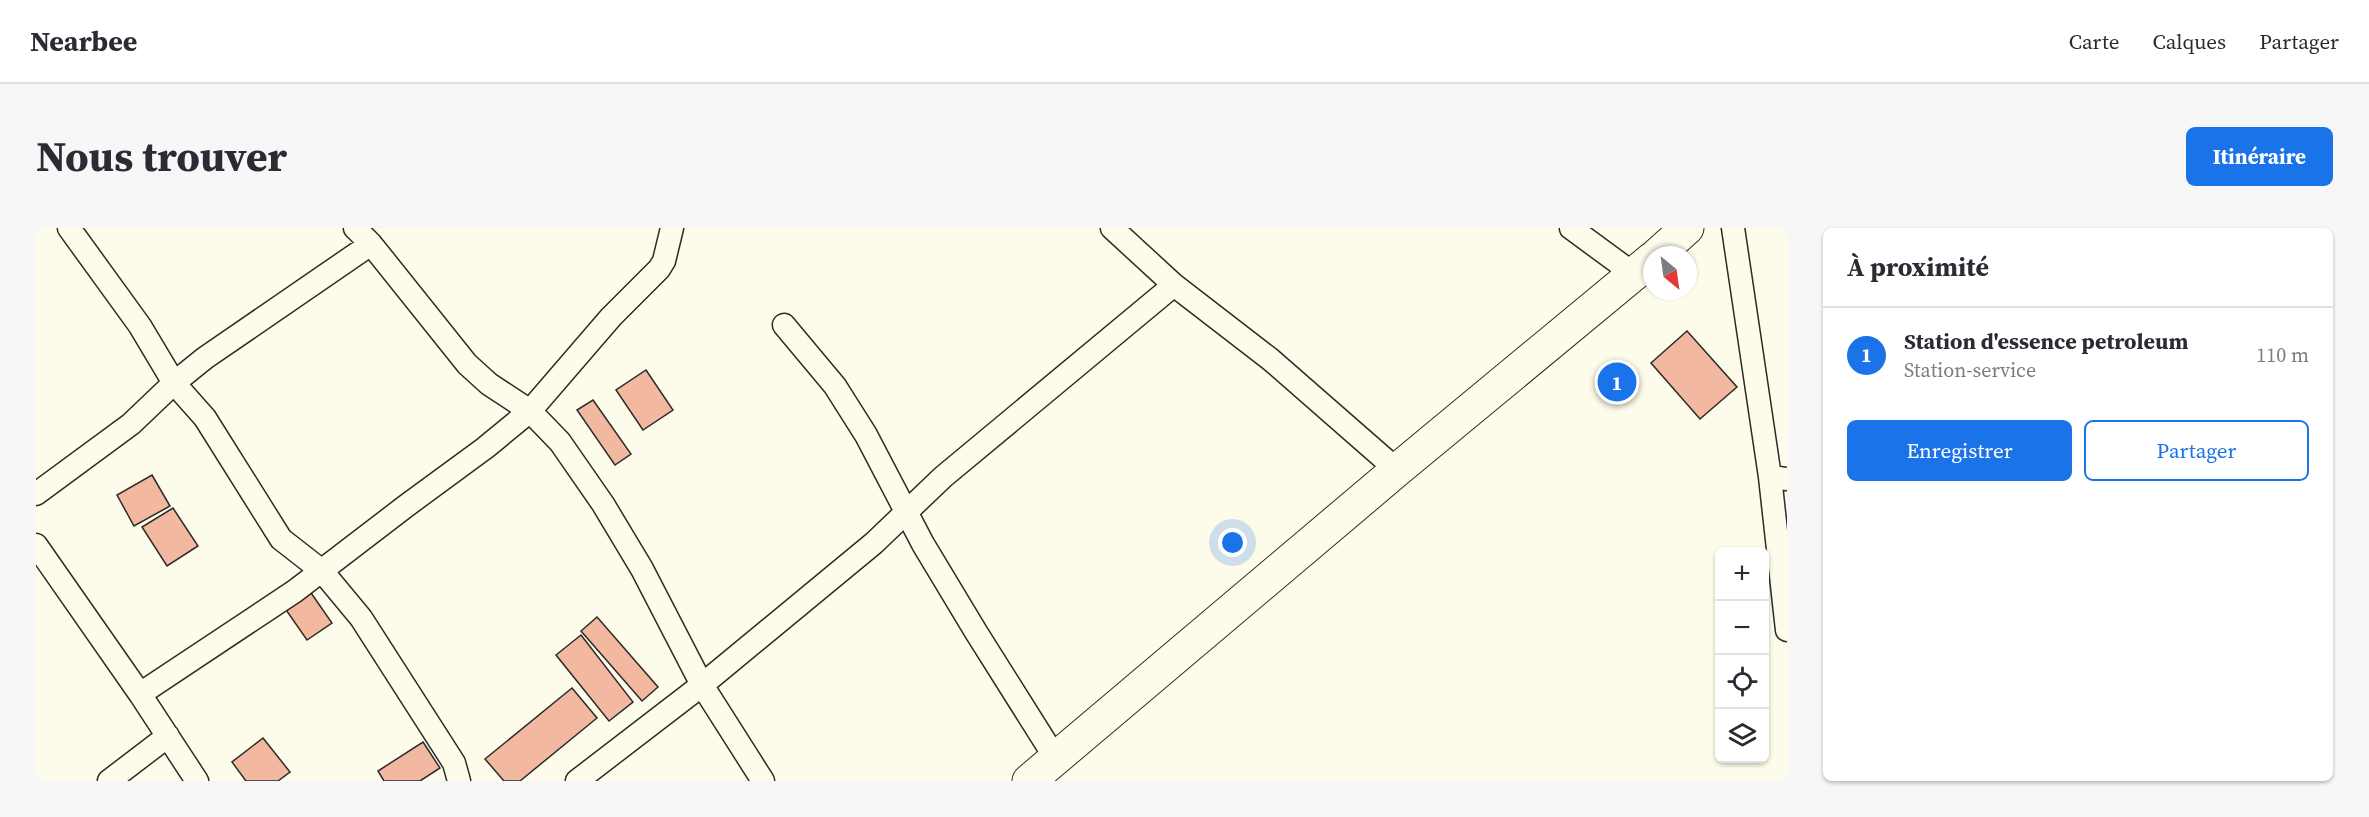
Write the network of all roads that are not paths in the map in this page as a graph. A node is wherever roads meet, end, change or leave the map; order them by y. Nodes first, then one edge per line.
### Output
1 (69, 228) edge
2 (355, 228) edge
3 (672, 228) edge
4 (1112, 228) edge
5 (1571, 228) edge
6 (1687, 228) edge
7 (1733, 228) edge
8 (371, 244) junction
9 (1667, 246) edge
10 (1643, 261) edge
11 (1643, 267) edge
12 (1174, 285) junction
13 (784, 325) dead end
14 (174, 383) junction
15 (530, 411) junction
16 (1396, 470) junction
17 (1778, 478) edge
18 (36, 494) edge
19 (908, 512) junction
20 (36, 545) edge
21 (322, 571) junction
22 (1787, 630) edge
23 (702, 685) junction
24 (140, 694) junction
25 (168, 736) junction
26 (1056, 759) junction
27 (109, 781) edge
28 (196, 781) edge
29 (459, 781) edge
30 (577, 781) edge
31 (763, 781) edge
32 (1029, 781) edge

1 - 14 street
2 - 8 street
3 - 15 street
4 - 12 street
5 - 10 street
6 - 9 highway
7 - 17 street
8 - 14 street
8 - 15 street
11 - 16 highway
12 - 16 street
12 - 19 street
13 - 19 street
14 - 18 street
14 - 21 street
15 - 21 street
15 - 23 street
16 - 26 highway
17 - 22 street
19 - 23 street
19 - 26 street
20 - 24 street
21 - 24 street
21 - 29 street
23 - 30 street
23 - 31 street
24 - 25 street
25 - 27 street
25 - 28 street
26 - 32 highway

